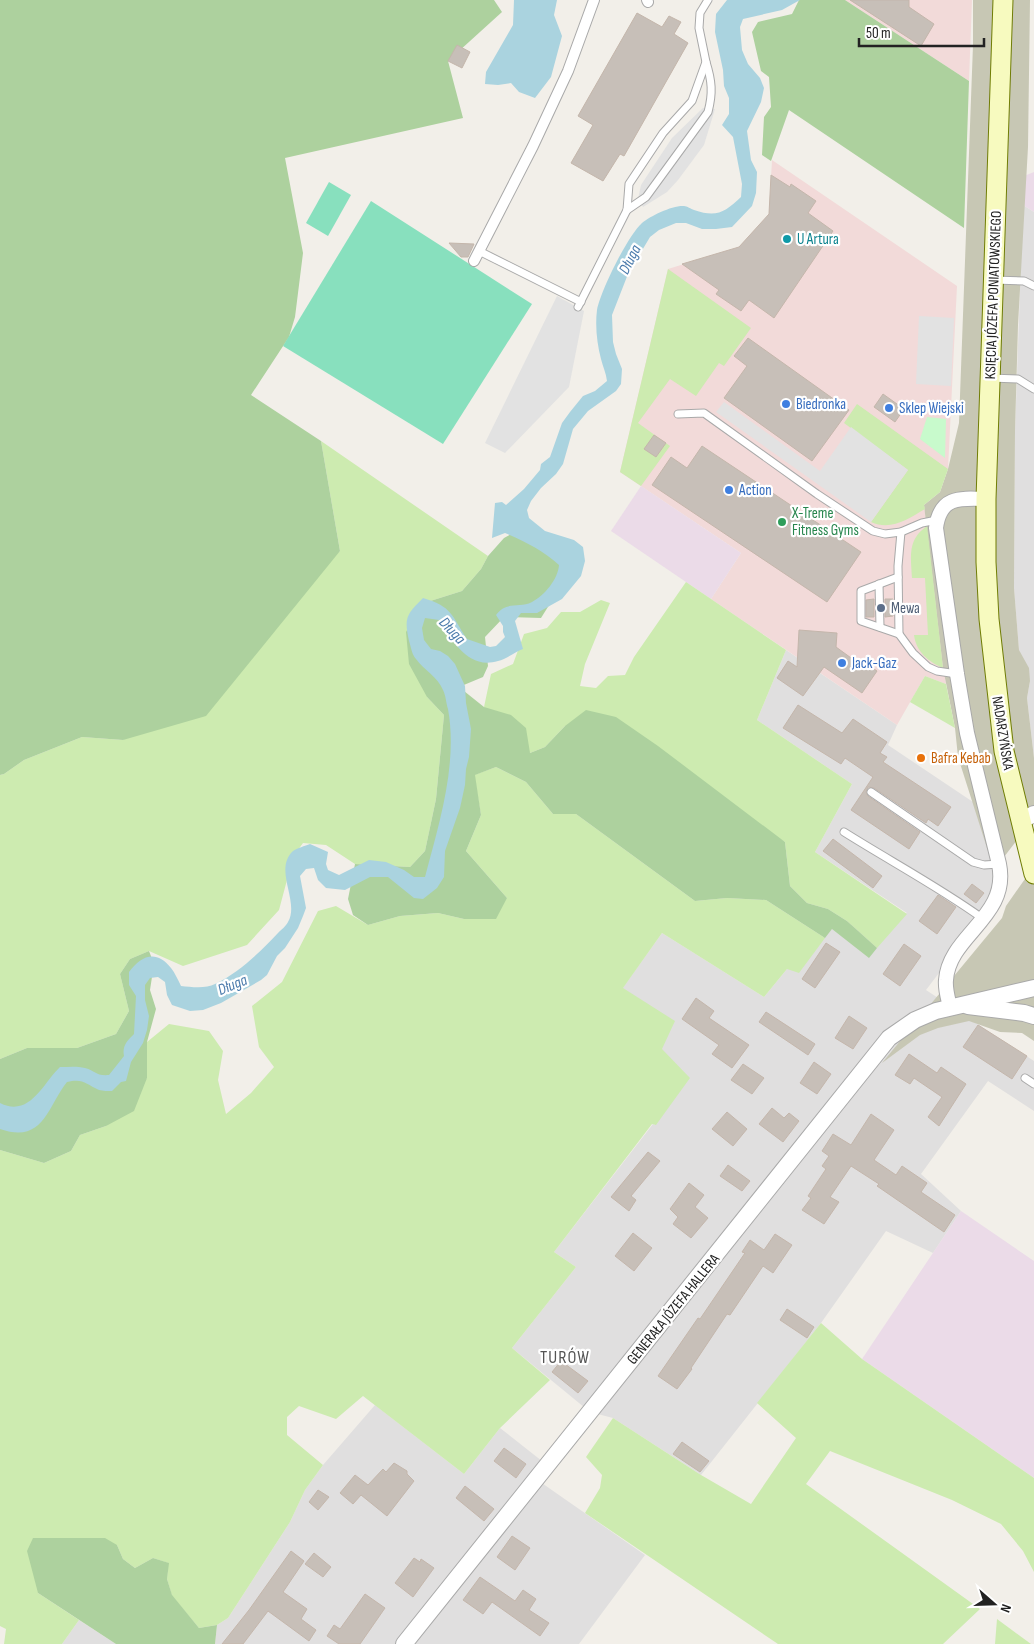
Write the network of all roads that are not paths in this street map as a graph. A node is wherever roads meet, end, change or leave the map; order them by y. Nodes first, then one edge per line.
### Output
1 (594, 0) edge
2 (708, 0) edge
3 (1003, 0) edge
4 (706, 62) junction
5 (627, 210) junction
6 (476, 256) joint
7 (993, 280) junction
8 (1034, 286) edge
9 (990, 378) junction
10 (1034, 389) edge
11 (678, 414) dead end
12 (986, 499) junction
13 (937, 520) junction
14 (901, 532) junction
15 (898, 577) junction
16 (879, 584) junction
17 (987, 590) joint
18 (880, 627) junction
19 (899, 634) junction
20 (957, 674) junction
21 (871, 792) dead end
22 (1027, 818) edge
23 (844, 832) dead end
24 (999, 864) junction
25 (1034, 874) edge
26 (1034, 879) edge
27 (982, 918) junction
28 (1034, 988) edge
29 (957, 1006) junction
30 (1034, 1016) edge
31 (1025, 1078) dead end
32 (1034, 1084) edge
33 (404, 1644) edge

1 - 6 street
2 - 4 lane
3 - 7 main road, KSIĘCIA JÓZEFA PONIATOWSKIEGO
4 - 5 lane
4 - 5 lane
5 - 6 lane
7 - 8 lane
7 - 9 main road, KSIĘCIA JÓZEFA PONIATOWSKIEGO
9 - 10 lane
9 - 12 main road, KSIĘCIA JÓZEFA PONIATOWSKIEGO
11 - 14 lane
12 - 13 street
12 - 17 main road, KSIĘCIA JÓZEFA PONIATOWSKIEGO
13 - 14 lane
13 - 20 street
14 - 15 lane
15 - 16 lane
15 - 19 lane
16 - 18 lane
16 - 18 lane
17 - 22 main road, NADARZYŃSKA
18 - 19 lane
19 - 20 lane
20 - 24 street
21 - 24 lane
22 - 25 main road, NADARZYŃSKA
23 - 27 lane
24 - 27 street
25 - 26 main road, NADARZYŃSKA
27 - 29 street
28 - 29 street, GENERAŁA JÓZEFA HALLERA
29 - 30 street, GENERAŁA JÓZEFA HALLERA
29 - 33 street, GENERAŁA JÓZEFA HALLERA
31 - 32 lane

